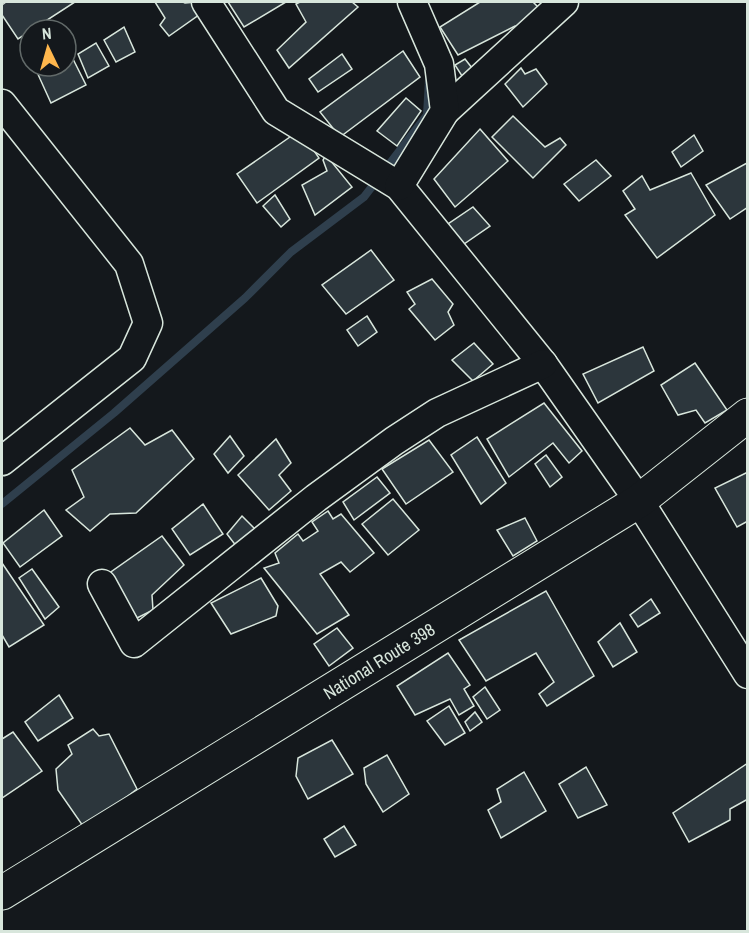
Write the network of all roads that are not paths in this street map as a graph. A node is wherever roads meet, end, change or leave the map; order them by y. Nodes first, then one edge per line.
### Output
1 (206, 2) edge
2 (412, 2) edge
3 (564, 2) edge
4 (2, 104) edge
5 (445, 111) junction
6 (397, 185) junction
7 (543, 364) junction
8 (747, 415) edge
9 (2, 461) edge
10 (639, 501) junction
11 (102, 584) dead end
12 (747, 674) edge
13 (2, 893) edge

1 - 6 street
2 - 5 street
3 - 5 street
4 - 9 street
5 - 6 street
6 - 7 street
7 - 10 street
7 - 11 street
8 - 10 highway, National Route 398
10 - 12 street
10 - 13 highway, National Route 398

